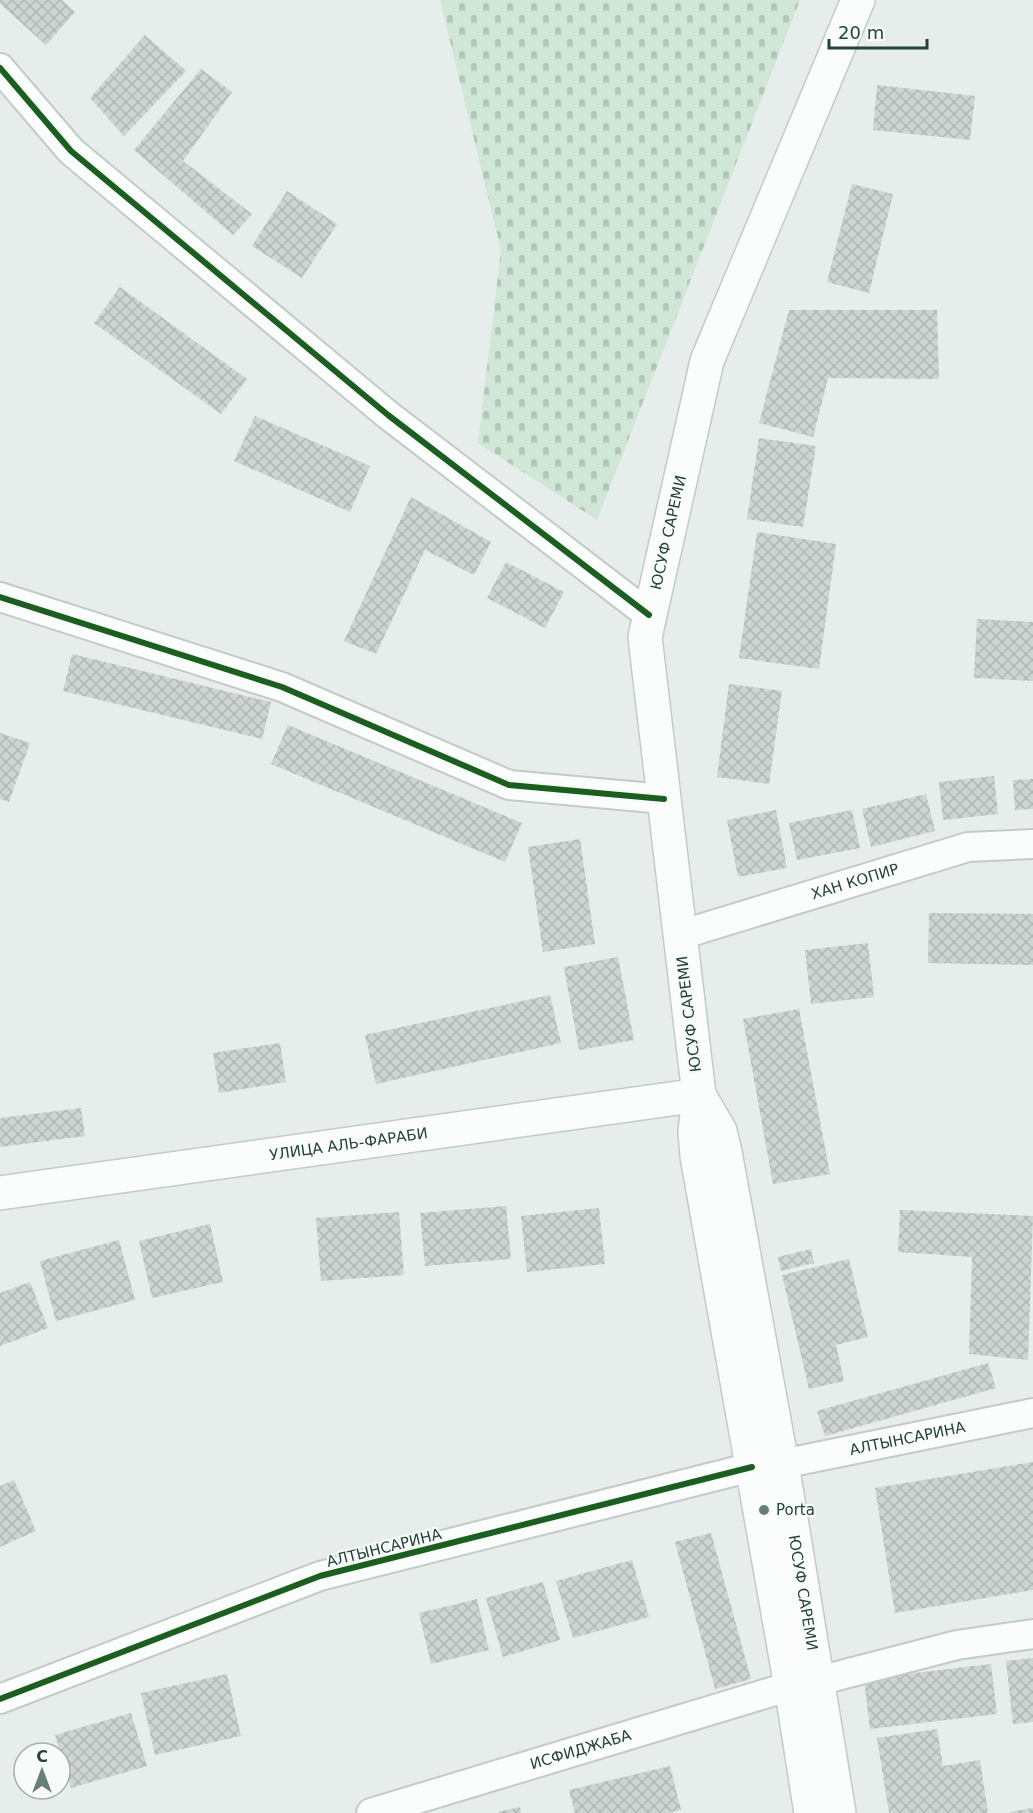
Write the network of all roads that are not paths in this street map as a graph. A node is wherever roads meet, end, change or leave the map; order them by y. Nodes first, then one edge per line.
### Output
1 (858, 0) edge
2 (0, 68) edge
3 (0, 597) edge
4 (649, 615) junction
5 (664, 800) junction
6 (1033, 844) edge
7 (680, 935) junction
8 (699, 1095) junction
9 (0, 1193) edge
10 (1033, 1413) edge
11 (767, 1466) junction
12 (1033, 1634) edge
13 (805, 1683) junction
14 (0, 1699) edge
15 (371, 1813) edge
16 (811, 1813) edge
17 (839, 1813) edge

1 - 4 main road, ЮСУФ САРЕМИ
2 - 4 street
3 - 5 street
4 - 5 main road, ЮСУФ САРЕМИ
5 - 7 main road, ЮСУФ САРЕМИ
6 - 7 street, ХАН КОПИР
7 - 8 main road, ЮСУФ САРЕМИ
8 - 9 main road, УЛИЦА АЛЬ-ФАРАБИ
8 - 11 main road, ЮСУФ САРЕМИ
10 - 11 street, АЛТЫНСАРИНА
11 - 13 main road, ЮСУФ САРЕМИ
11 - 14 street, АЛТЫНСАРИНА
12 - 13 street, ИСФИДЖАБА
13 - 15 street, ИСФИДЖАБА
13 - 16 main road, ЮСУФ САРЕМИ
13 - 17 main road, ЮСУФ САРЕМИ

